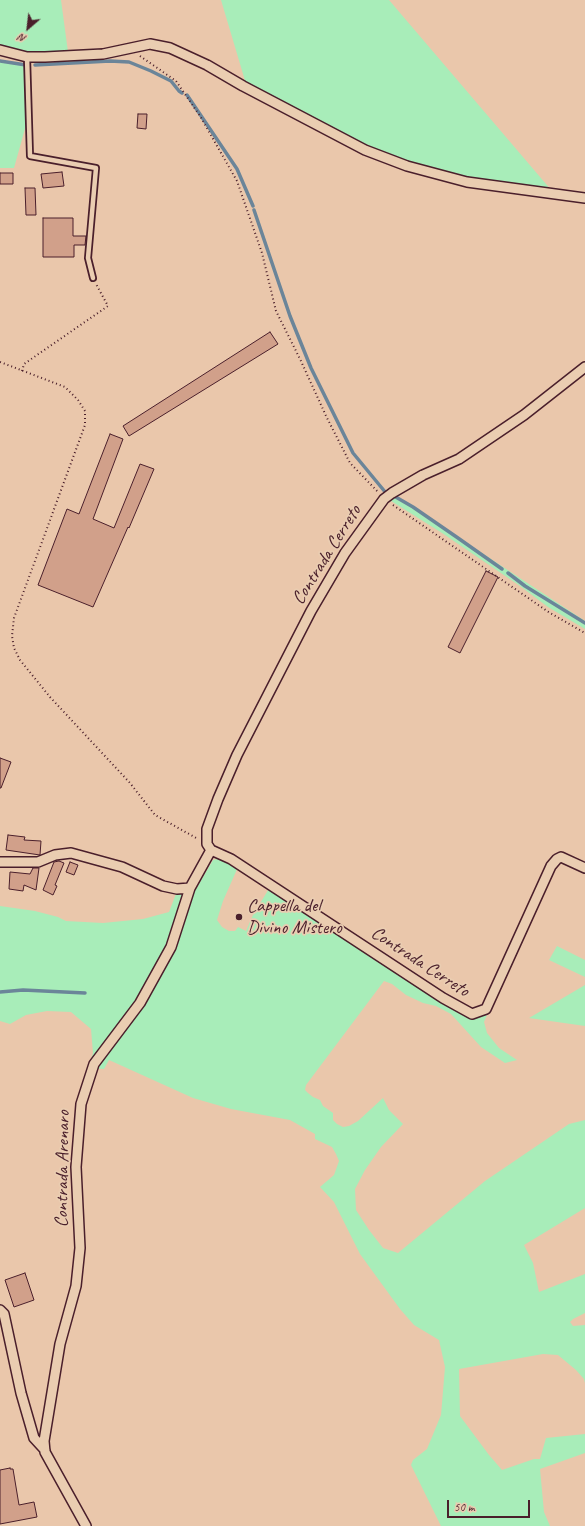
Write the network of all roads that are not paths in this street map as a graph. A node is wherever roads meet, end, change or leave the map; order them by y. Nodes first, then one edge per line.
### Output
1 (0, 50) edge
2 (27, 57) junction
3 (585, 198) edge
4 (93, 278) road end
5 (585, 367) edge
6 (209, 847) junction
7 (0, 862) edge
8 (585, 868) edge
9 (190, 888) junction
10 (0, 1310) edge
11 (44, 1450) junction
12 (86, 1526) edge

1 - 2 street
2 - 3 street
2 - 4 lane
5 - 6 street, Contrada Cerreto
6 - 8 street, Contrada Cerreto
6 - 9 street, Contrada Cerreto
7 - 9 street
9 - 11 street, Contrada Arenaro
10 - 11 street
11 - 12 street

